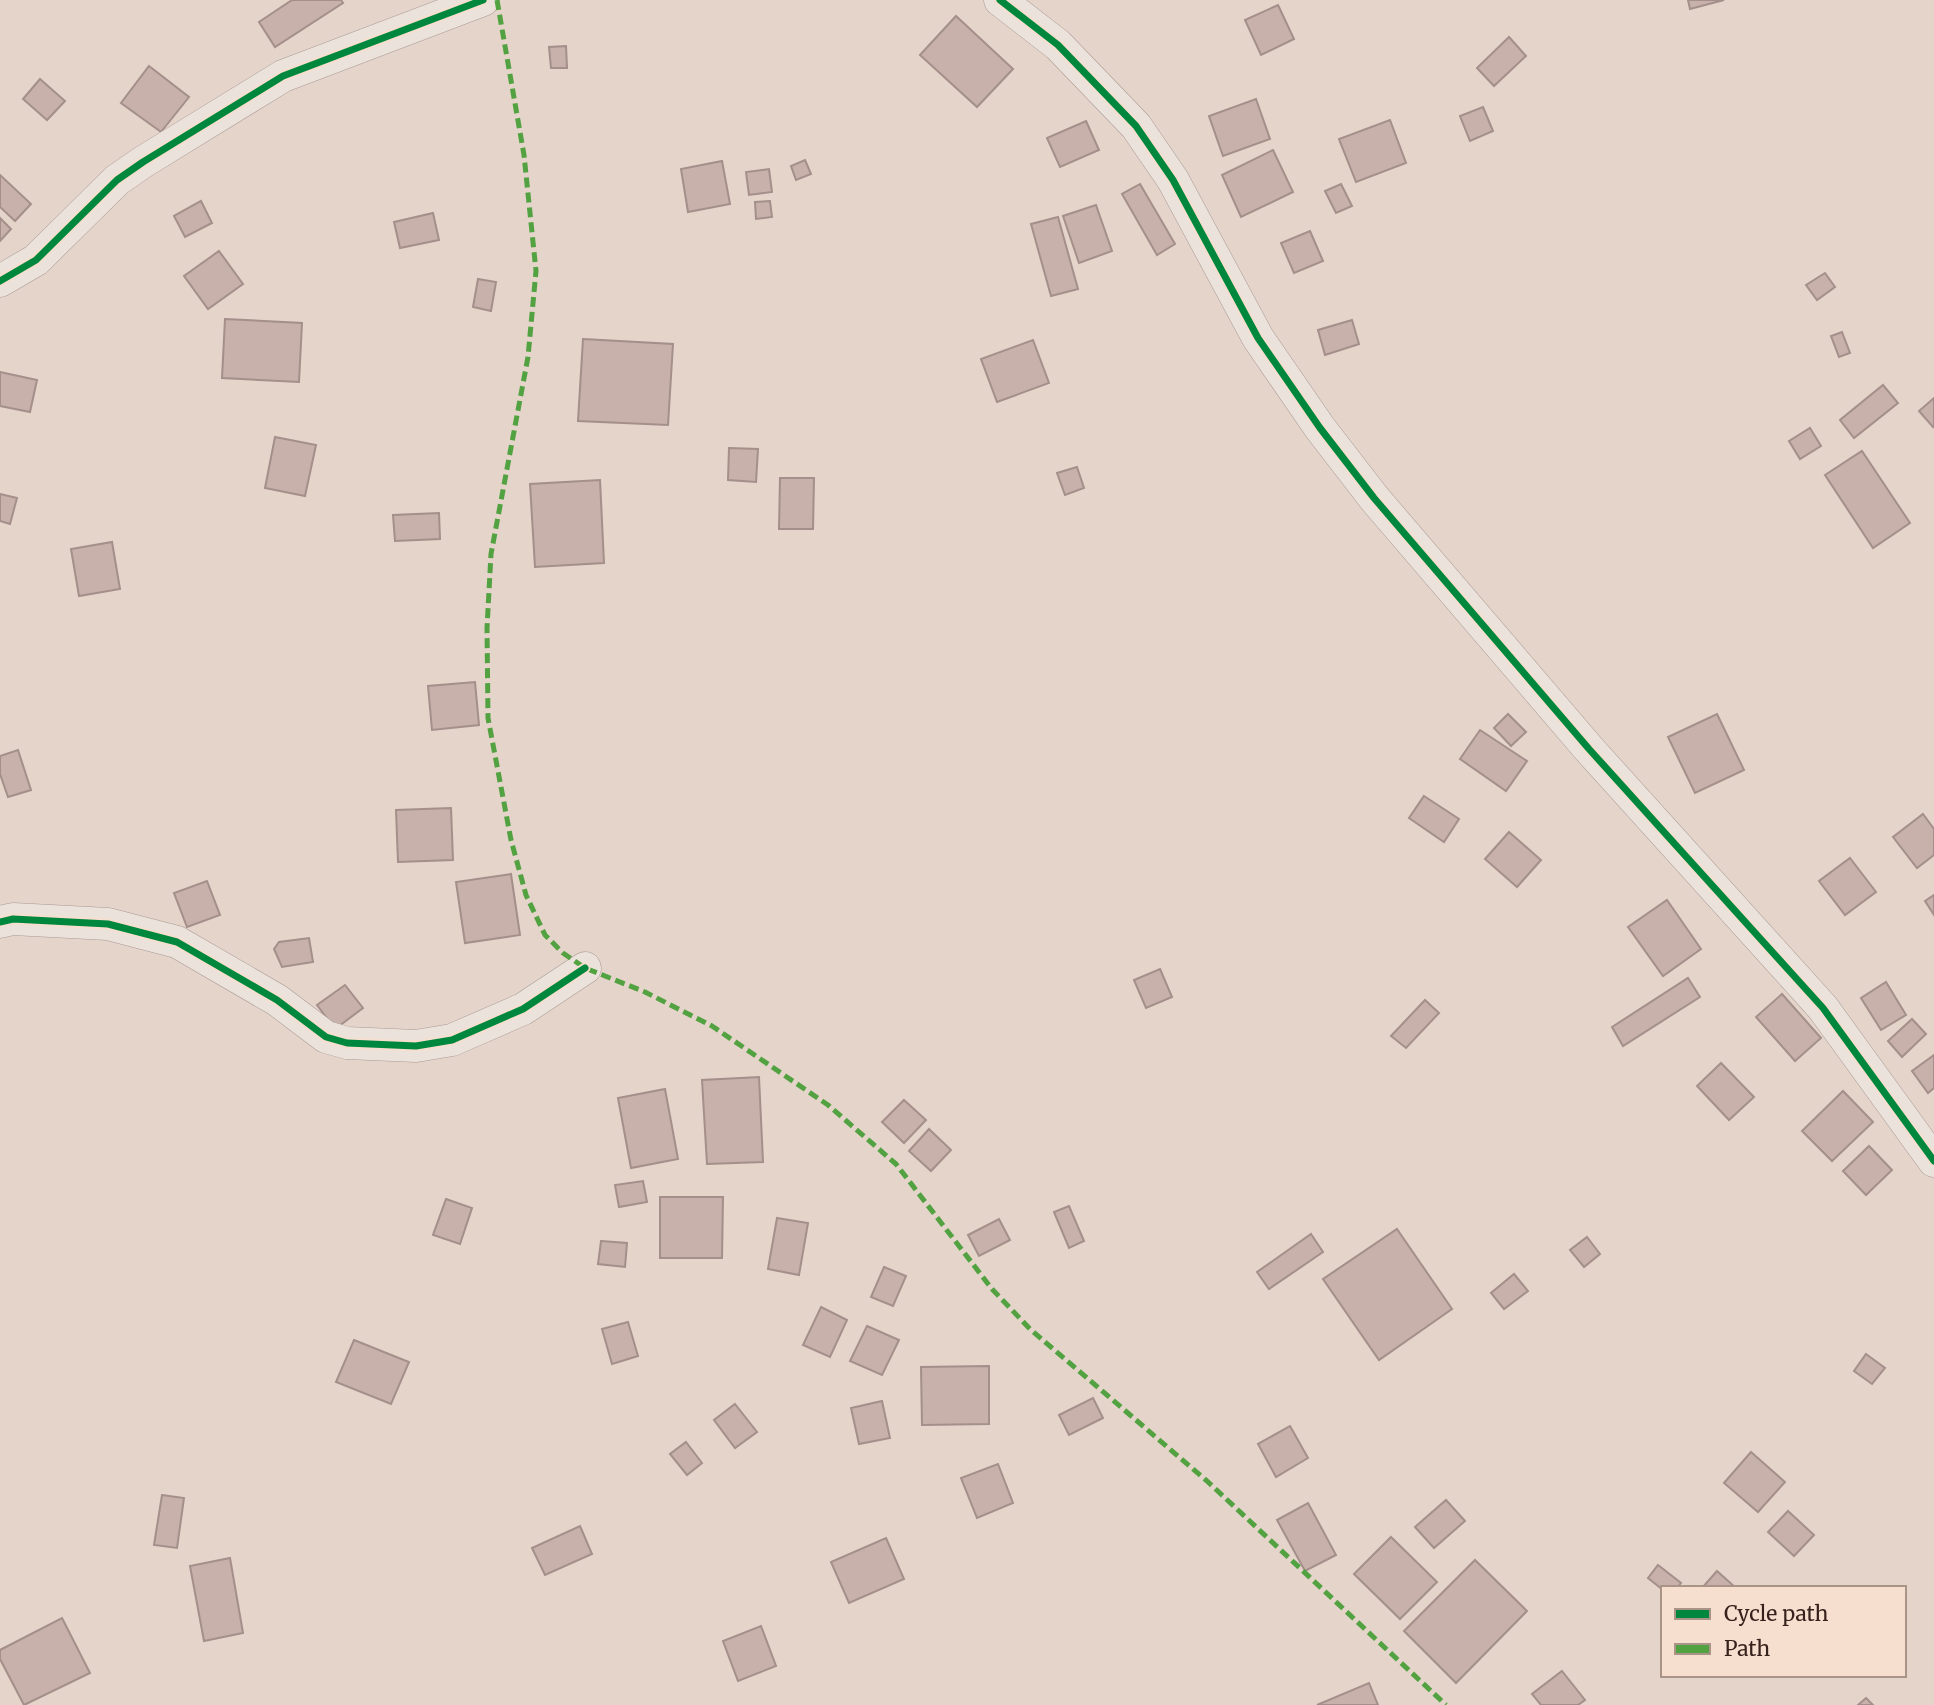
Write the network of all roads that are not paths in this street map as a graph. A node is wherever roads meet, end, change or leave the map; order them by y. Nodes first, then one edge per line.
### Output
1 (483, 0) edge
2 (1000, 0) edge
3 (0, 281) edge
4 (0, 922) edge
5 (585, 968) dead end
6 (1934, 1161) edge

1 - 3 street
2 - 6 street
4 - 5 street

